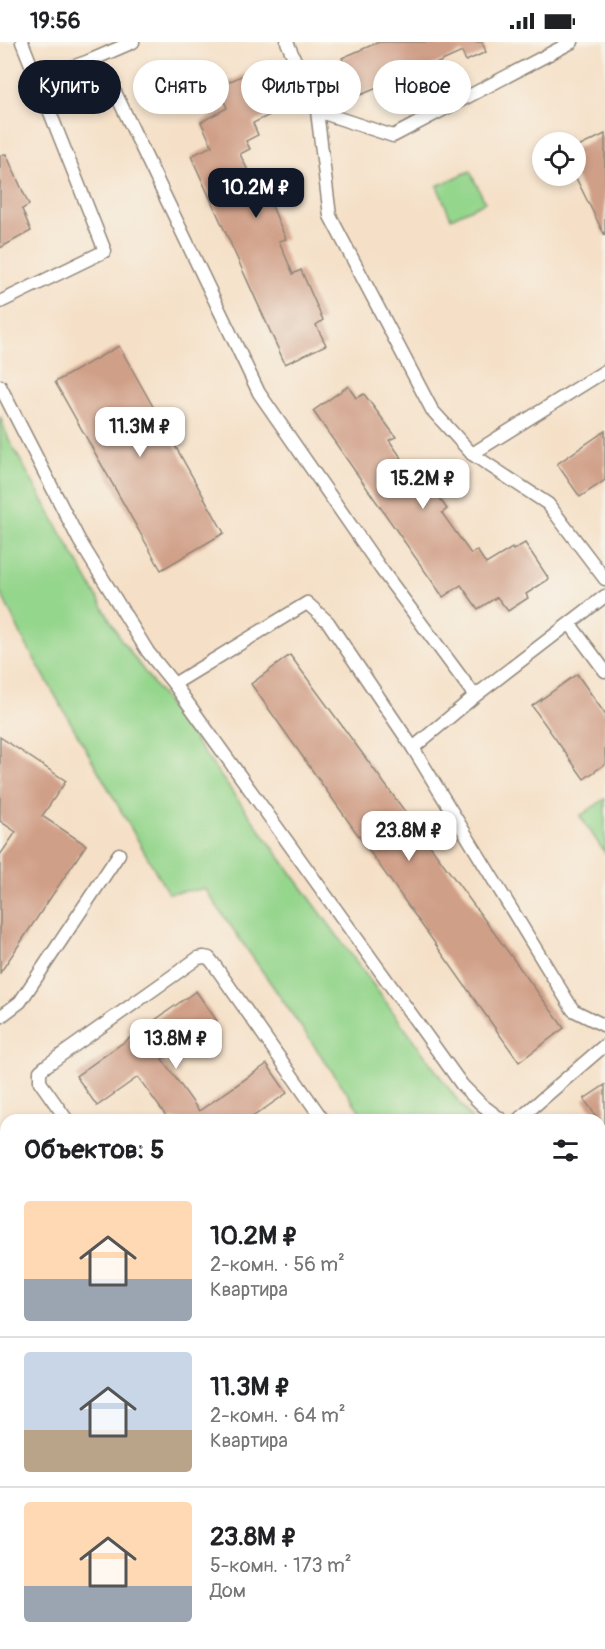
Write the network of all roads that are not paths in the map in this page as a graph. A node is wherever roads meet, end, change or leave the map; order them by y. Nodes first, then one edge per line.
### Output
1 (22, 42) edge
2 (287, 42) edge
3 (572, 42) edge
4 (124, 44) edge
5 (30, 60) edge
6 (91, 60) edge
7 (295, 60) edge
8 (121, 104) edge
9 (52, 114) edge
10 (317, 114) edge
11 (326, 114) edge
12 (0, 302) edge
13 (605, 371) edge
14 (0, 386) edge
15 (472, 454) junction
16 (605, 579) edge
17 (605, 596) edge
18 (570, 624) junction
19 (605, 671) edge
20 (174, 684) junction
21 (475, 696) junction
22 (413, 748) junction
23 (119, 854) dead end
24 (0, 1017) edge
25 (605, 1026) edge
26 (605, 1046) edge
27 (63, 1114) edge
28 (319, 1114) edge
29 (494, 1114) edge
30 (525, 1114) edge

1 - 5 lane
2 - 7 lane
3 - 11 lane
4 - 6 lane
8 - 21 lane
9 - 12 lane
10 - 15 lane
13 - 15 lane
14 - 20 lane
15 - 16 lane
17 - 18 lane
18 - 19 lane
18 - 21 lane
20 - 22 lane
20 - 29 lane
21 - 22 lane
22 - 25 lane
23 - 24 lane
26 - 30 lane
27 - 28 lane

